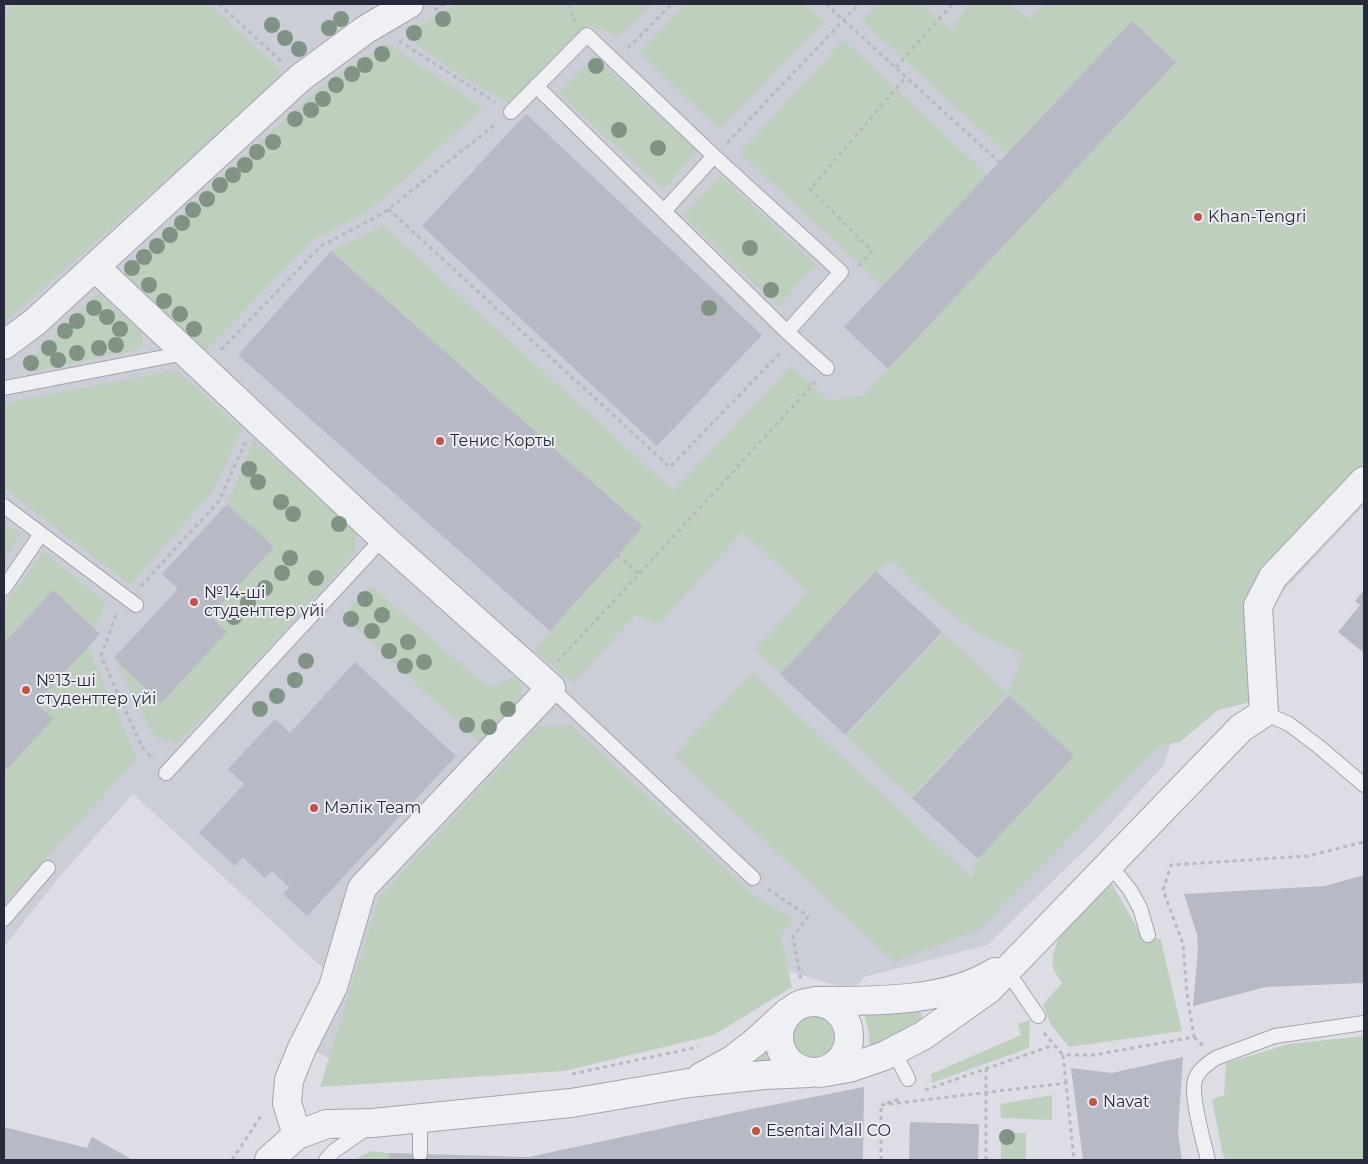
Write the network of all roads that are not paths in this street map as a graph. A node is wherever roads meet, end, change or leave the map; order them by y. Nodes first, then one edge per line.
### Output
1 (409, 4) edge
2 (536, 86) junction
3 (511, 112) road end
4 (714, 156) junction
5 (664, 211) junction
6 (95, 267) junction
7 (791, 335) junction
8 (4, 345) edge
9 (186, 353) junction
10 (827, 368) road end
11 (4, 388) edge
12 (1364, 481) edge
13 (4, 506) edge
14 (41, 534) junction
15 (383, 538) junction
16 (4, 588) edge
17 (129, 600) road end
18 (546, 684) junction
19 (1264, 713) junction
20 (166, 774) road end
21 (1364, 786) edge
22 (1110, 865) junction
23 (48, 868) dead end
24 (752, 878) road end
25 (4, 919) edge
26 (1148, 935) dead end
27 (1029, 949) junction
28 (1007, 971) junction
29 (802, 1001) junction
30 (1039, 1023) road end
31 (1364, 1023) edge
32 (894, 1051) junction
33 (815, 1073) junction
34 (908, 1078) dead end
35 (689, 1082) junction
36 (420, 1118) junction
37 (372, 1123) junction
38 (297, 1148) edge
39 (420, 1154) dead end
40 (269, 1160) edge
41 (326, 1160) edge
42 (1208, 1160) edge

1 - 6 street
2 - 3 lane
2 - 4 lane
2 - 5 lane
4 - 5 lane
4 - 7 lane
5 - 7 lane
6 - 8 street
6 - 9 street
7 - 10 lane
9 - 11 lane
9 - 15 street
12 - 19 street
13 - 14 lane
14 - 16 lane
14 - 17 lane
15 - 18 street
15 - 20 lane
18 - 24 lane
18 - 38 street
19 - 21 lane
19 - 22 street
22 - 26 lane
22 - 27 street
23 - 25 lane
27 - 28 street
27 - 29 street
28 - 30 lane
28 - 32 street
29 - 33 street
29 - 33 street
29 - 35 street
31 - 42 lane
32 - 33 street
32 - 34 lane
33 - 35 street
35 - 36 street
36 - 37 street
36 - 39 lane
37 - 38 street
37 - 41 lane
38 - 40 street

